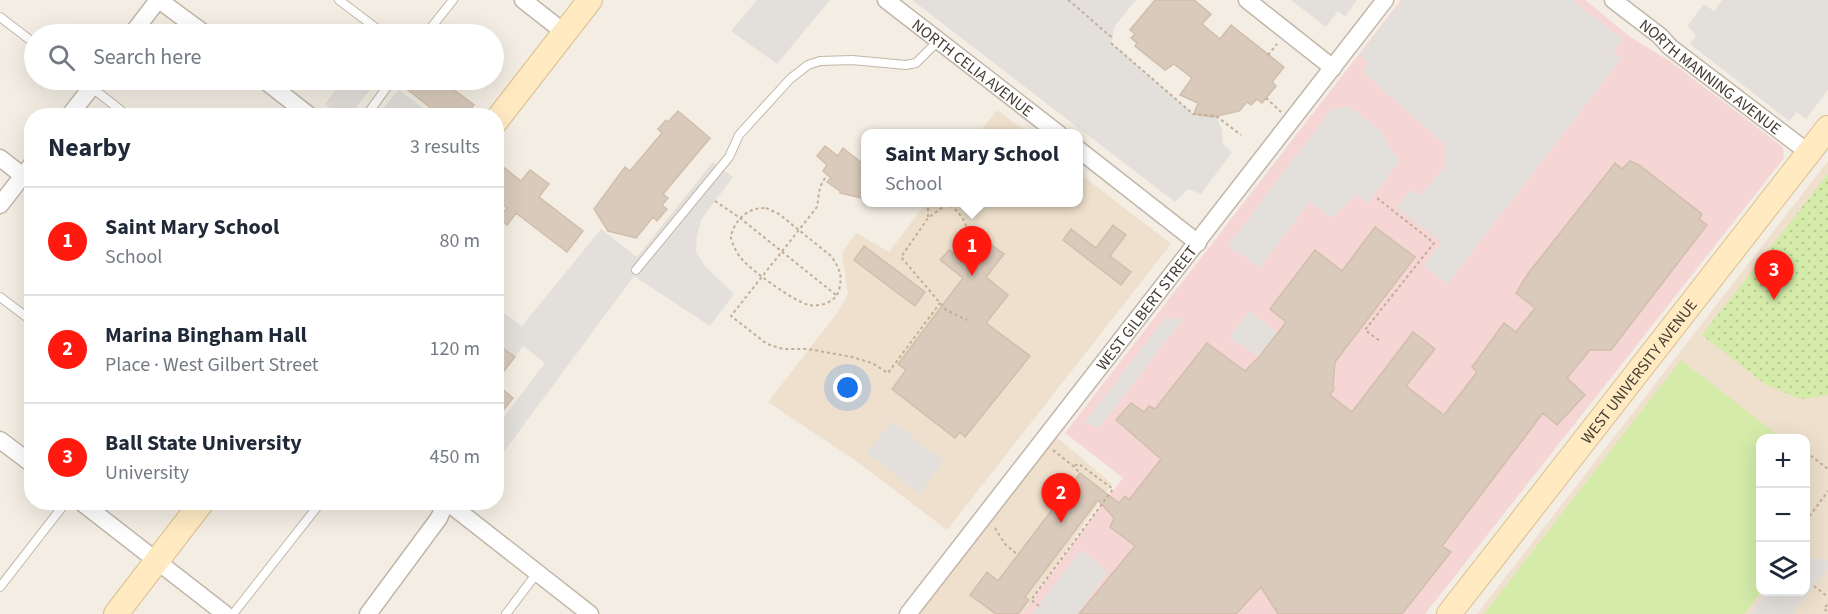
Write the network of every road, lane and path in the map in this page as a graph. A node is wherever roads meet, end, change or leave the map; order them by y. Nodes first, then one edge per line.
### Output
1 (158, 0) edge
2 (339, 0) edge
3 (453, 0) edge
4 (523, 0) edge
5 (590, 0) edge
6 (886, 0) edge
7 (1068, 0) edge
8 (1247, 0) edge
9 (1385, 0) edge
10 (1613, 0) edge
11 (0, 16) edge
12 (140, 24) edge
13 (191, 24) edge
14 (371, 24) edge
15 (434, 24) edge
16 (565, 33) junction
17 (24, 35) edge
18 (1113, 38) dead end
19 (938, 41) junction
20 (1112, 43) dead end
21 (1278, 43) dead end
22 (1268, 55) dead end
23 (1334, 68) junction
24 (85, 90) edge
25 (99, 90) edge
26 (277, 90) edge
27 (385, 90) edge
28 (1266, 98) dead end
29 (74, 108) edge
30 (119, 108) edge
31 (300, 108) edge
32 (372, 108) edge
33 (504, 111) edge
34 (1283, 113) dead end
35 (1828, 128) edge
36 (1052, 129) edge
37 (1241, 135) dead end
38 (1083, 153) edge
39 (1809, 153) junction
40 (0, 158) edge
41 (24, 171) edge
42 (825, 178) dead end
43 (24, 180) edge
44 (1377, 198) dead end
45 (716, 201) dead end
46 (0, 206) edge
47 (928, 207) edge
48 (941, 207) edge
49 (951, 207) edge
50 (740, 218) junction
51 (928, 218) junction
52 (799, 231) junction
53 (1198, 243) junction
54 (782, 252) junction
55 (971, 261) dead end
56 (636, 270) dead end
57 (762, 276) junction
58 (837, 296) junction
59 (0, 297) edge
60 (940, 303) junction
61 (24, 315) edge
62 (967, 320) dead end
63 (1380, 341) dead end
64 (0, 440) edge
65 (1050, 448) dead end
66 (1810, 455) edge
67 (24, 458) edge
68 (1073, 465) junction
69 (1828, 469) edge
70 (1080, 473) dead end
71 (1828, 492) edge
72 (60, 510) edge
73 (91, 510) edge
74 (196, 510) edge
75 (315, 510) edge
76 (442, 510) edge
77 (456, 510) edge
78 (1810, 516) edge
79 (992, 522) dead end
80 (1018, 555) dead end
81 (157, 561) junction
82 (537, 573) junction
83 (1815, 586) dead end
84 (0, 587) edge
85 (1828, 597) edge
86 (1828, 603) edge
87 (1039, 606) dead end
88 (1827, 611) edge
89 (116, 614) edge
90 (225, 614) edge
91 (233, 614) edge
92 (368, 614) edge
93 (506, 614) edge
94 (590, 614) edge
95 (908, 614) edge
96 (1449, 614) edge

1 - 12 street
1 - 13 street
2 - 14 lane
3 - 15 lane
4 - 16 street
5 - 16 street
6 - 19 street, NORTH CELIA AVENUE
7 - 18 path
8 - 23 street
9 - 23 street, WEST GILBERT STREET
10 - 39 street, NORTH MANNING AVENUE
11 - 17 lane
16 - 33 street
19 - 36 street, NORTH CELIA AVENUE
19 - 56 lane
20 - 37 path
21 - 22 path
23 - 53 street, WEST GILBERT STREET
24 - 29 street
25 - 30 lane
26 - 31 street
27 - 32 lane
28 - 34 path
35 - 39 street, WEST UNIVERSITY AVENUE
38 - 53 street
39 - 96 street, WEST UNIVERSITY AVENUE
40 - 41 street
42 - 52 path
43 - 46 street
44 - 63 path
45 - 50 path
47 - 51 path
48 - 51 path
49 - 55 path
50 - 52 path
50 - 54 path
50 - 57 path
51 - 60 path
52 - 54 path
52 - 58 path
53 - 95 street, WEST GILBERT STREET
54 - 57 path
54 - 58 path
57 - 58 path
57 - 60 path
59 - 61 lane
60 - 62 path
64 - 67 street
65 - 68 path
66 - 69 path
68 - 70 path
68 - 87 path
71 - 78 path
72 - 84 lane
73 - 81 street
74 - 81 street
75 - 91 lane
76 - 92 street
77 - 82 street
79 - 80 path
81 - 89 street
81 - 90 street
82 - 93 lane
82 - 94 street
83 - 85 path
86 - 88 path

